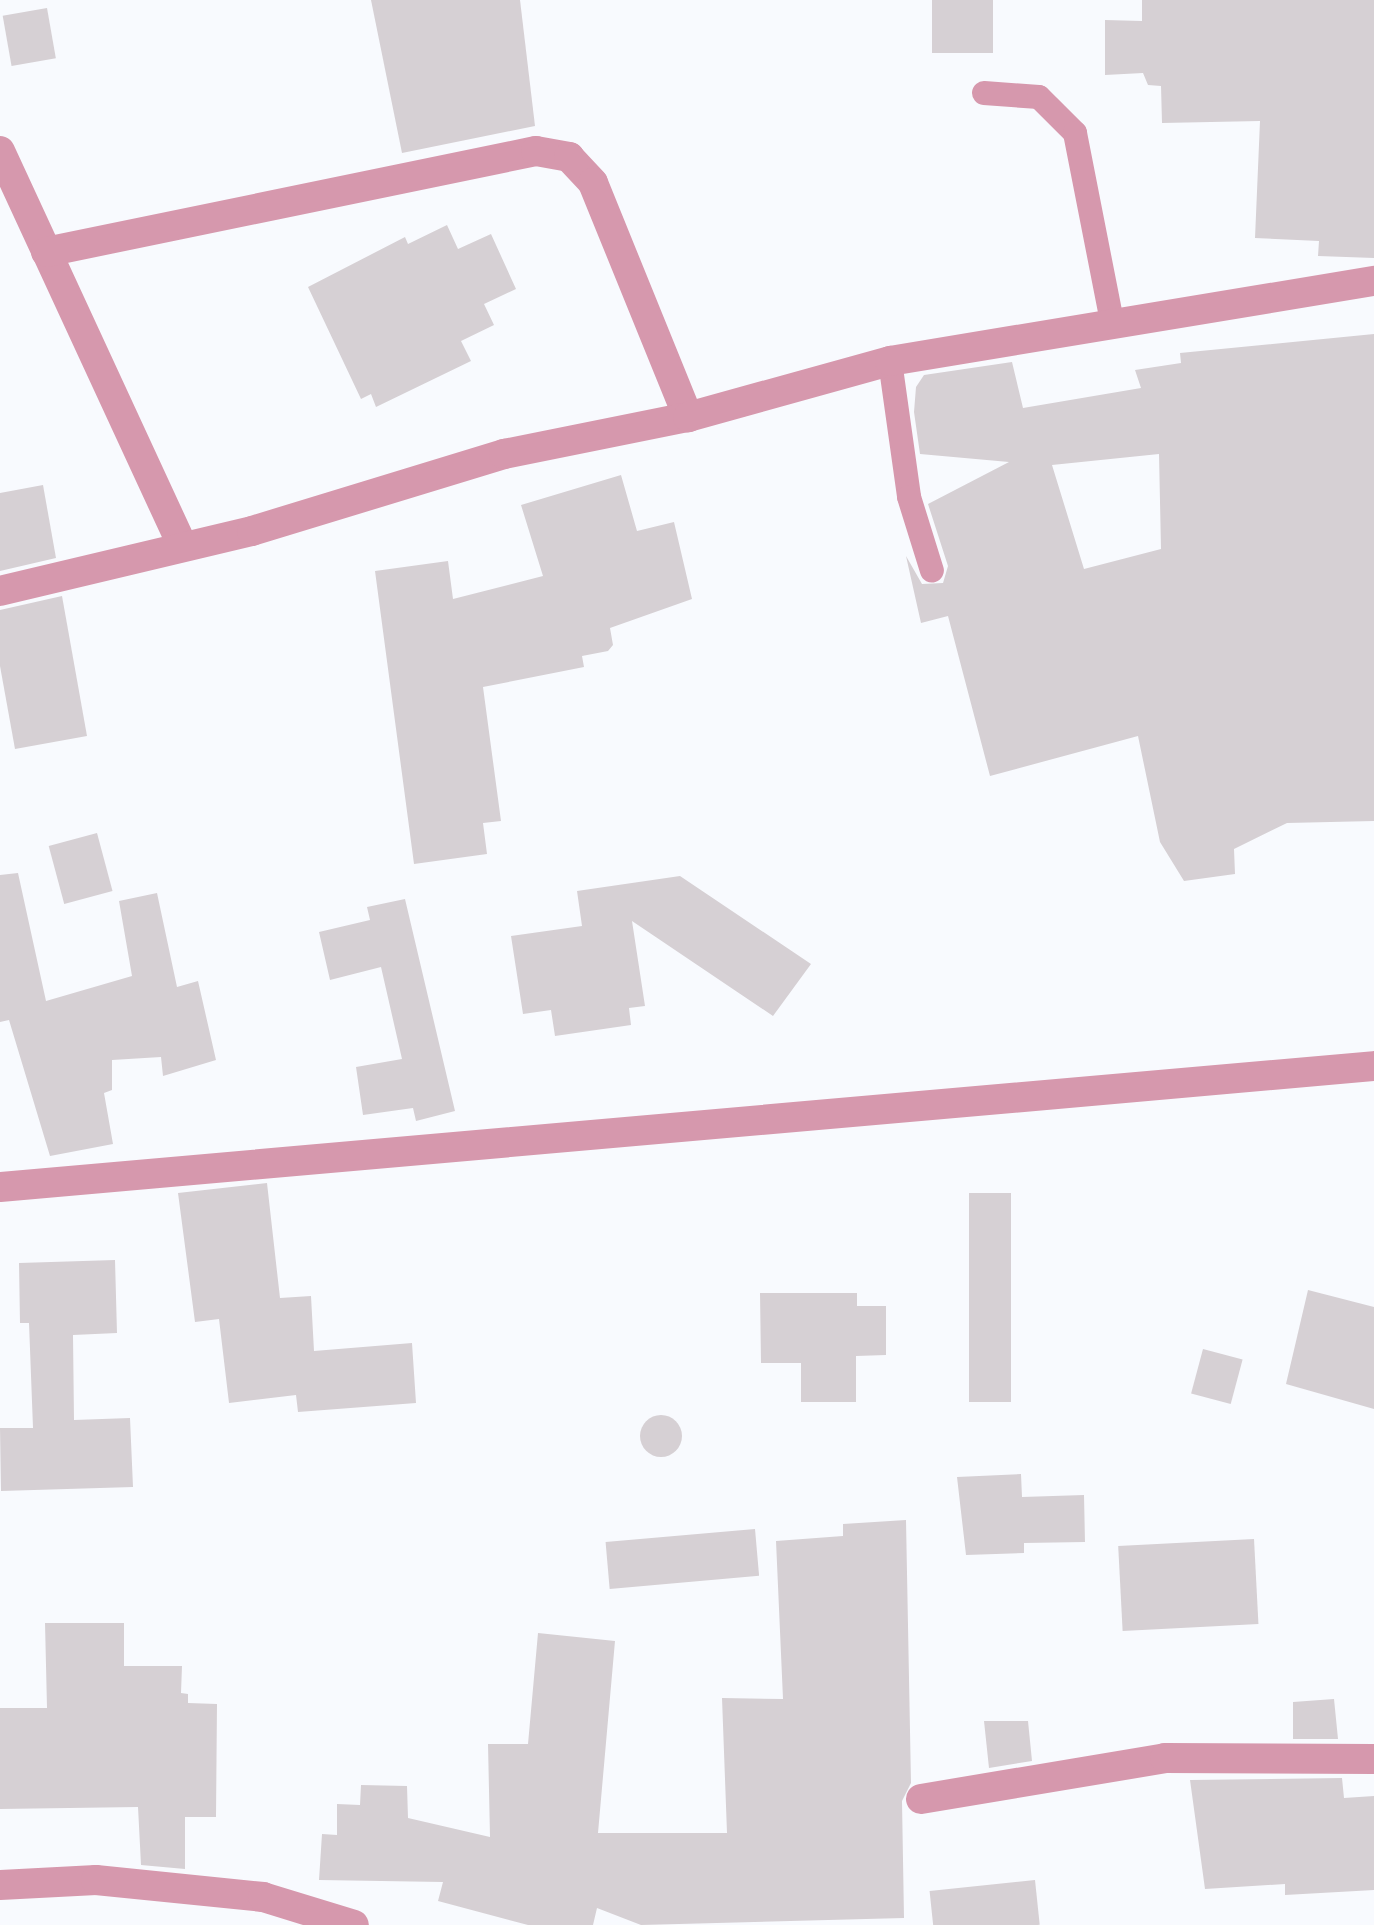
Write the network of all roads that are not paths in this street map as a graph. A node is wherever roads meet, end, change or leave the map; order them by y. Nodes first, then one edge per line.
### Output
1 (983, 92) dead end
2 (0, 151) edge
3 (46, 252) junction
4 (1374, 280) edge
5 (1112, 321) junction
6 (890, 361) junction
7 (688, 417) junction
8 (182, 544) junction
9 (932, 571) dead end
10 (0, 591) edge
11 (1374, 1066) edge
12 (0, 1187) edge
13 (1374, 1759) edge
14 (921, 1799) dead end
15 (0, 1885) edge
16 (354, 1925) edge

1 - 5 lane
2 - 3 street
3 - 7 street
3 - 8 street
4 - 5 street
5 - 6 street
6 - 7 street
6 - 9 lane
7 - 8 street
8 - 10 street
11 - 12 street
13 - 14 street
15 - 16 street

